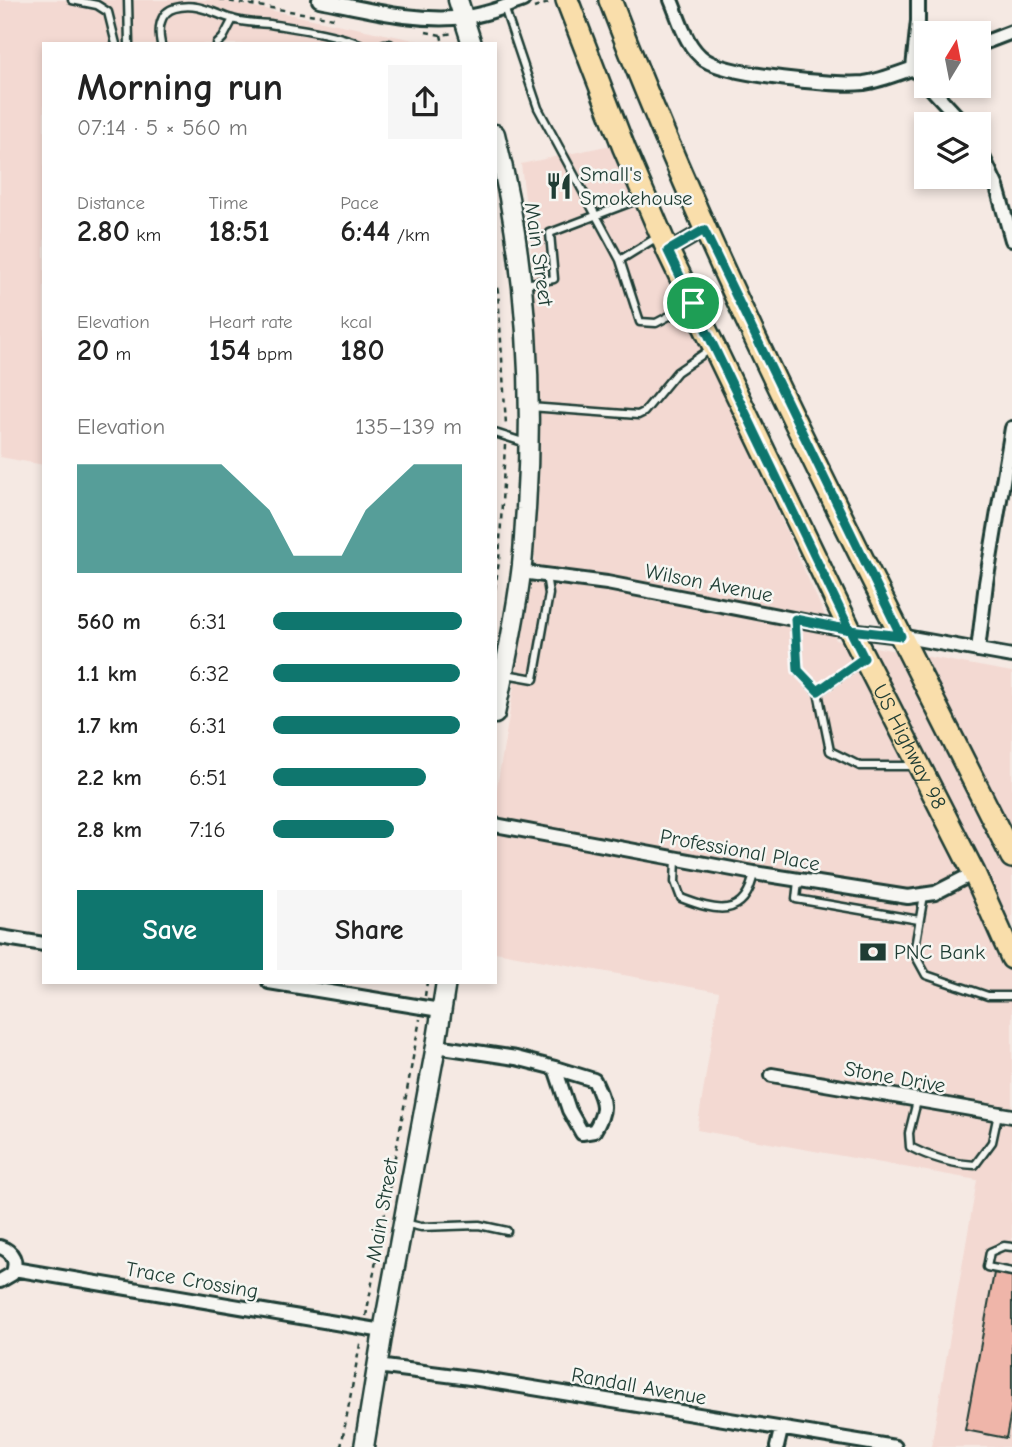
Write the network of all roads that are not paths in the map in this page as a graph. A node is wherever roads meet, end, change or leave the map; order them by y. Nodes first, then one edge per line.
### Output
1 (72, 0) edge
2 (128, 0) edge
3 (319, 0) edge
4 (458, 0) edge
5 (523, 0) edge
6 (567, 0) edge
7 (610, 0) edge
8 (671, 0) edge
9 (918, 0) edge
10 (504, 7) junction
11 (464, 17) junction
12 (233, 19) junction
13 (918, 21) edge
14 (1012, 32) edge
15 (991, 40) edge
16 (116, 42) edge
17 (129, 42) edge
18 (160, 42) edge
19 (219, 42) edge
20 (351, 42) edge
21 (470, 42) edge
22 (914, 68) edge
23 (940, 98) edge
24 (953, 112) edge
25 (497, 143) edge
26 (991, 174) edge
27 (645, 197) junction
28 (595, 216) junction
29 (704, 230) junction
30 (1012, 240) edge
31 (664, 243) junction
32 (621, 260) junction
33 (523, 284) junction
34 (693, 303) junction
35 (714, 347) junction
36 (528, 407) junction
37 (1012, 428) edge
38 (497, 434) edge
39 (528, 444) junction
40 (521, 572) junction
41 (546, 575) junction
42 (795, 619) junction
43 (850, 630) junction
44 (901, 636) junction
45 (978, 650) junction
46 (1012, 656) edge
47 (864, 658) junction
48 (504, 674) junction
49 (818, 691) junction
50 (497, 704) edge
51 (919, 766) junction
52 (497, 825) edge
53 (1012, 857) edge
54 (676, 859) junction
55 (754, 873) junction
56 (974, 873) junction
57 (798, 881) junction
58 (924, 895) junction
59 (919, 920) junction
60 (0, 937) edge
61 (42, 944) edge
62 (1012, 958) edge
63 (281, 984) edge
64 (445, 984) edge
65 (1012, 996) edge
66 (431, 1009) junction
67 (436, 1046) junction
68 (555, 1068) junction
69 (772, 1075) dead end
70 (917, 1101) junction
71 (1005, 1115) edge
72 (403, 1223) junction
73 (508, 1231) dead end
74 (0, 1247) edge
75 (1012, 1247) edge
76 (14, 1269) junction
77 (1012, 1272) edge
78 (0, 1282) edge
79 (383, 1331) junction
80 (377, 1366) junction
81 (780, 1430) junction
82 (364, 1447) edge
83 (777, 1447) edge
84 (895, 1447) edge

1 - 16 lane
2 - 17 lane
3 - 11 street
4 - 11 main road
5 - 10 street
6 - 27 main road, US Highway 98
7 - 29 main road, US Highway 98
8 - 22 street
9 - 13 street
10 - 11 street
10 - 28 lane
11 - 21 main road
12 - 18 lane
12 - 19 lane
12 - 20 lane
14 - 15 street
23 - 24 street
25 - 33 main road, Main Street
26 - 30 street
27 - 28 lane
27 - 31 main road, US Highway 98
28 - 32 lane
28 - 33 lane
29 - 31 street
29 - 44 main road, US Highway 98
31 - 32 lane
31 - 34 main road, US Highway 98
32 - 34 lane
33 - 36 main road, Main Street
34 - 35 main road, US Highway 98
35 - 36 lane
35 - 43 main road, US Highway 98
36 - 39 main road, Main Street
37 - 45 street
38 - 39 lane
39 - 40 main road, Main Street
40 - 41 street, Wilson Avenue
40 - 48 main road, Main Street
41 - 42 street, Wilson Avenue
41 - 48 lane
42 - 43 street, Wilson Avenue
42 - 49 lane
43 - 44 street, Wilson Avenue
43 - 47 main road, US Highway 98
44 - 45 street, Wilson Avenue
44 - 53 main road, US Highway 98
45 - 46 street, Wilson Avenue
47 - 49 lane
47 - 51 main road, US Highway 98
48 - 50 main road, Main Street
49 - 51 lane
51 - 56 main road, US Highway 98
52 - 54 street, Professional Place
54 - 55 street, Professional Place
54 - 55 lane
55 - 57 street, Professional Place
56 - 58 street, Professional Place
56 - 62 main road, US Highway 98
57 - 58 street, Professional Place
57 - 59 lane
58 - 59 lane
59 - 65 lane
60 - 61 street
63 - 66 street
64 - 66 main road, Main Street
66 - 67 main road, Main Street
67 - 68 street
67 - 72 main road, Main Street
68 - 68 street
69 - 70 street, Stone Drive
70 - 71 street, Stone Drive
70 - 71 lane
72 - 73 lane
72 - 79 main road, Main Street
74 - 76 street
75 - 77 lane
76 - 78 street
76 - 79 street, Trace Crossing
79 - 80 main road, Main Street
80 - 81 street, Randall Avenue
80 - 82 main road, Main Street
81 - 83 street
81 - 84 street, Randall Avenue

